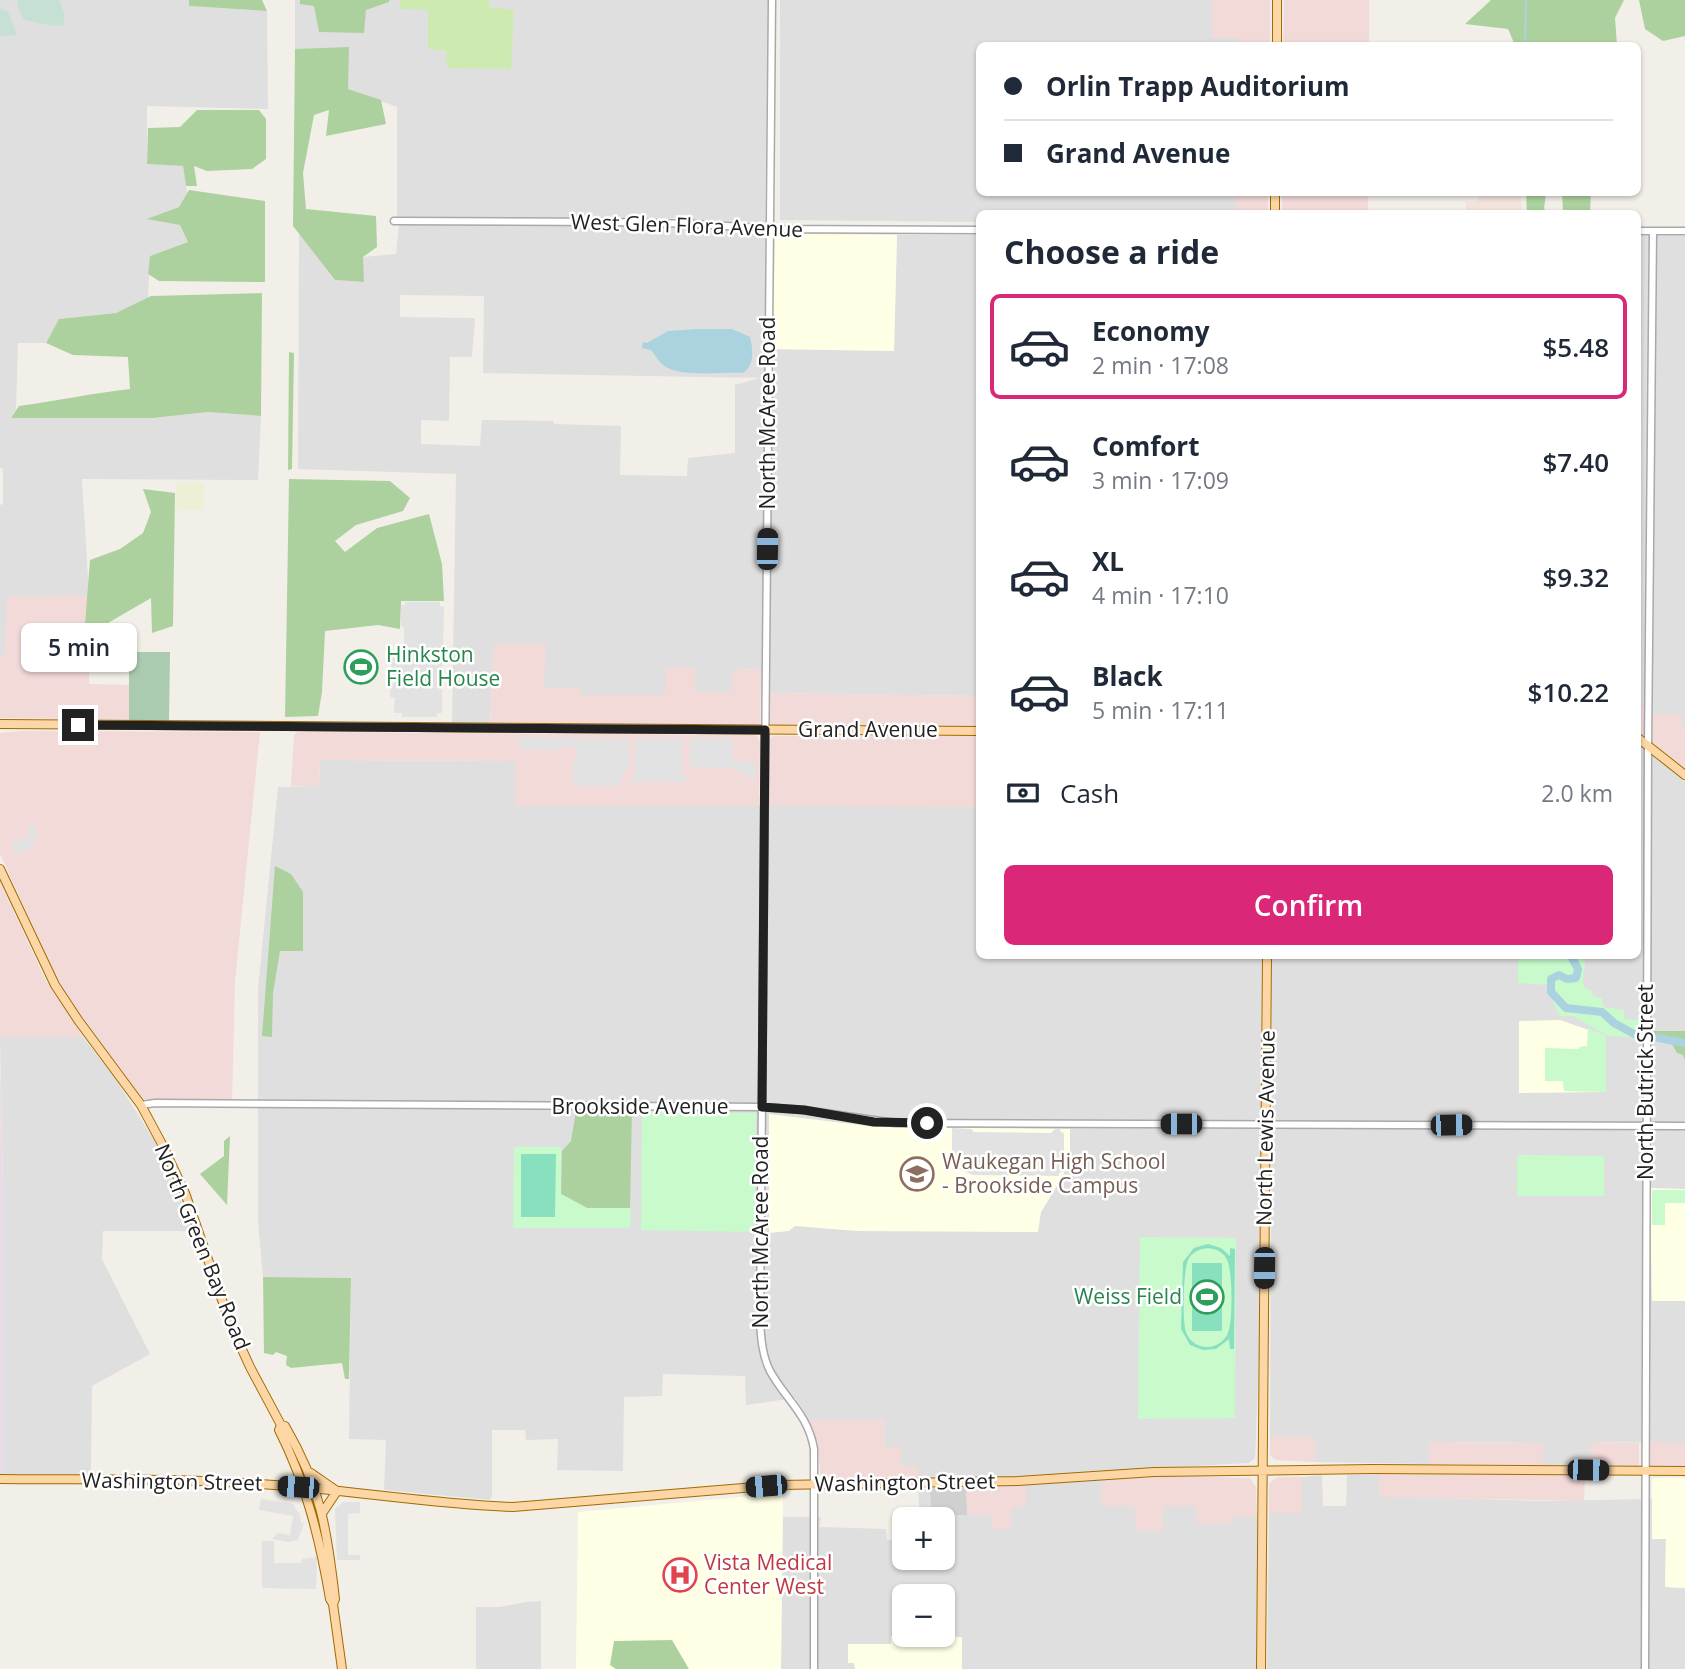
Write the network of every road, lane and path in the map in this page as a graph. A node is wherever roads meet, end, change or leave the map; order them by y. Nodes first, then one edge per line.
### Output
1 (772, 0) edge
2 (1278, 0) edge
3 (1277, 42) edge
4 (394, 221) dead end
5 (770, 229) junction
6 (976, 230) edge
7 (1641, 231) edge
8 (1653, 231) junction
9 (1685, 231) edge
10 (0, 724) edge
11 (765, 730) junction
12 (976, 731) edge
13 (1641, 740) edge
14 (1648, 745) junction
15 (1685, 775) edge
16 (0, 869) edge
17 (1267, 959) edge
18 (141, 1105) junction
19 (762, 1107) junction
20 (1266, 1124) junction
21 (1646, 1126) junction
22 (1685, 1126) edge
23 (281, 1425) junction
24 (1262, 1469) junction
25 (297, 1470) junction
26 (309, 1471) junction
27 (1647, 1471) junction
28 (1685, 1471) edge
29 (0, 1479) edge
30 (815, 1485) junction
31 (281, 1486) junction
32 (303, 1487) junction
33 (315, 1489) junction
34 (337, 1491) junction
35 (310, 1507) junction
36 (323, 1512) junction
37 (333, 1604) junction
38 (342, 1669) edge
39 (814, 1669) edge
40 (1261, 1669) edge
41 (1645, 1669) edge

1 - 5 street, North McAree Road
2 - 3 main road
4 - 5 street, West Glen Flora Avenue
5 - 6 street, West Glen Flora Avenue
5 - 11 street, North McAree Road
7 - 8 street
8 - 9 street
8 - 14 street, North Butrick Street
10 - 11 main road, Grand Avenue
11 - 12 main road, Grand Avenue
11 - 19 street, North McAree Road
13 - 14 main road
14 - 15 main road
14 - 21 street, North Butrick Street
16 - 18 main road, North Green Bay Road
17 - 20 main road, North Lewis Avenue
18 - 19 street, Brookside Avenue
18 - 23 main road, North Green Bay Road
19 - 20 street, Brookside Avenue
19 - 30 street, North McAree Road
20 - 21 street, Brookside Avenue
20 - 24 main road, North Lewis Avenue
21 - 22 street, Brookside Avenue
21 - 27 street, North Butrick Street
23 - 25 main road, North Green Bay Road
23 - 26 main road
24 - 27 main road, Washington Street
24 - 30 main road, Washington Street
24 - 40 main road, North Lewis Avenue
25 - 31 main road
25 - 32 main road, North Green Bay Road
26 - 33 main road
26 - 34 main road
27 - 28 main road, Washington Street
27 - 41 street, North Butrick Street
29 - 31 main road, Washington Street
30 - 34 main road, Washington Street
30 - 39 street, North McAree Road
31 - 32 main road, Washington Street
31 - 35 main road
32 - 33 main road, Washington Street
32 - 35 main road, North Green Bay Road
33 - 34 main road, Washington Street
33 - 36 main road
34 - 36 main road
35 - 37 main road, North Green Bay Road
36 - 37 main road
37 - 38 main road

